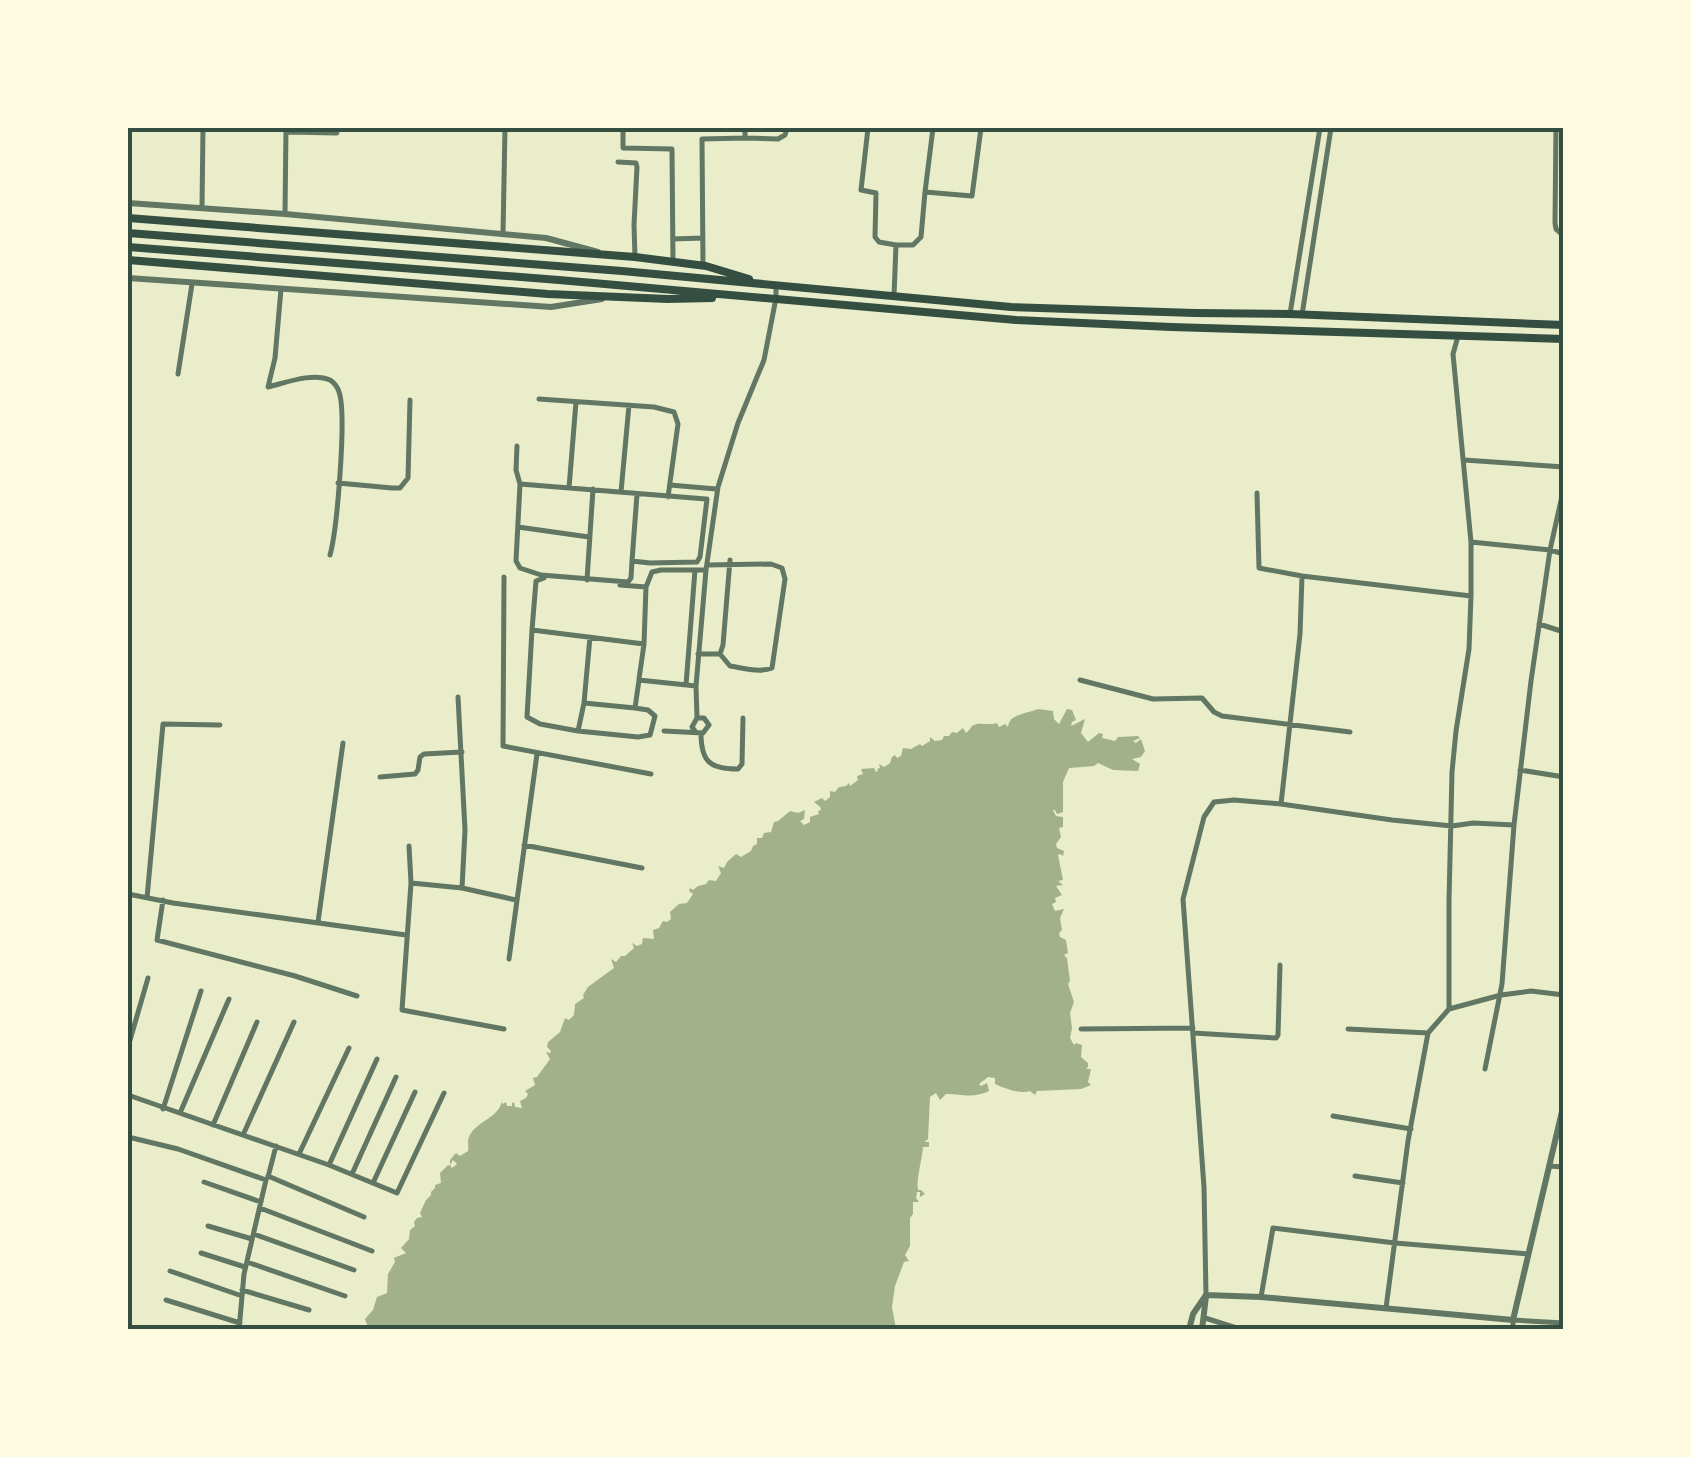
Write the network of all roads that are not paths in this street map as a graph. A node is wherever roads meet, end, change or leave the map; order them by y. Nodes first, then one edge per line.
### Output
1 (203, 128) edge
2 (505, 128) edge
3 (623, 128) edge
4 (702, 128) edge
5 (745, 128) edge
6 (787, 128) edge
7 (868, 128) edge
8 (934, 128) edge
9 (981, 128) edge
10 (1320, 128) edge
11 (1331, 128) edge
12 (1556, 128) edge
13 (286, 130) edge
14 (337, 133) dead end
15 (745, 138) junction
16 (702, 139) junction
17 (618, 162) dead end
18 (925, 192) junction
19 (128, 203) edge
20 (202, 208) junction
21 (286, 214) junction
22 (128, 218) edge
23 (128, 233) edge
24 (503, 234) junction
25 (1564, 236) edge
26 (673, 238) junction
27 (703, 238) junction
28 (896, 245) junction
29 (128, 247) edge
30 (614, 256) junction
31 (636, 258) junction
32 (128, 260) edge
33 (673, 262) junction
34 (703, 266) junction
35 (128, 278) edge
36 (192, 284) junction
37 (764, 284) junction
38 (776, 285) junction
39 (281, 288) junction
40 (894, 296) junction
41 (618, 297) junction
42 (746, 297) junction
43 (776, 298) junction
44 (1290, 314) junction
45 (1302, 314) junction
46 (1478, 322) junction
47 (1564, 325) edge
48 (1458, 336) junction
49 (1477, 336) junction
50 (1564, 339) edge
51 (178, 374) dead end
52 (539, 399) dead end
53 (410, 400) dead end
54 (576, 402) junction
55 (629, 405) junction
56 (517, 446) dead end
57 (1464, 460) junction
58 (1564, 467) edge
59 (338, 483) junction
60 (520, 484) junction
61 (670, 485) junction
62 (569, 488) junction
63 (592, 489) junction
64 (718, 489) junction
65 (1563, 489) edge
66 (620, 493) junction
67 (1256, 493) dead end
68 (637, 494) junction
69 (668, 498) junction
70 (707, 499) junction
71 (717, 500) junction
72 (518, 527) junction
73 (590, 537) junction
74 (1471, 542) junction
75 (1550, 550) junction
76 (1564, 554) edge
77 (330, 555) dead end
78 (632, 560) junction
79 (730, 563) junction
80 (706, 567) junction
81 (696, 570) junction
82 (1302, 576) junction
83 (504, 577) dead end
84 (587, 580) junction
85 (646, 587) junction
86 (1471, 596) junction
87 (1540, 624) junction
88 (532, 630) junction
89 (1564, 632) edge
90 (590, 637) junction
91 (644, 644) junction
92 (698, 654) junction
93 (720, 654) junction
94 (639, 680) junction
95 (1080, 680) dead end
96 (686, 685) junction
97 (696, 686) junction
98 (458, 697) dead end
99 (584, 702) junction
100 (635, 708) junction
101 (697, 718) junction
102 (743, 718) dead end
103 (220, 725) dead end
104 (1291, 726) junction
105 (664, 730) dead end
106 (578, 731) junction
107 (698, 732) junction
108 (1350, 732) dead end
109 (343, 743) dead end
110 (462, 752) junction
111 (537, 754) junction
112 (1520, 770) junction
113 (652, 774) dead end
114 (380, 776) dead end
115 (1564, 777) edge
116 (1282, 804) junction
117 (1514, 825) junction
118 (1452, 826) junction
119 (524, 845) junction
120 (410, 846) dead end
121 (642, 868) dead end
122 (411, 883) junction
123 (462, 888) junction
124 (128, 894) edge
125 (148, 898) junction
126 (164, 900) junction
127 (516, 900) junction
128 (318, 922) junction
129 (406, 935) junction
130 (509, 959) dead end
131 (1280, 965) dead end
132 (148, 978) dead end
133 (201, 991) dead end
134 (1501, 994) junction
135 (1564, 995) edge
136 (357, 996) dead end
137 (230, 998) dead end
138 (1450, 1009) junction
139 (257, 1022) dead end
140 (294, 1022) dead end
141 (504, 1028) dead end
142 (1081, 1029) dead end
143 (1348, 1029) dead end
144 (1193, 1030) junction
145 (1428, 1033) junction
146 (128, 1047) edge
147 (349, 1048) dead end
148 (377, 1059) dead end
149 (1485, 1070) dead end
150 (396, 1077) dead end
151 (416, 1092) dead end
152 (444, 1093) dead end
153 (128, 1094) edge
154 (1564, 1103) edge
155 (163, 1109) junction
156 (180, 1113) junction
157 (1333, 1116) dead end
158 (214, 1125) junction
159 (1410, 1129) junction
160 (243, 1135) junction
161 (128, 1137) edge
162 (276, 1146) junction
163 (299, 1154) junction
164 (329, 1165) junction
165 (1549, 1166) junction
166 (1564, 1167) edge
167 (352, 1174) junction
168 (1355, 1176) dead end
169 (267, 1178) junction
170 (204, 1182) dead end
171 (373, 1183) junction
172 (1403, 1183) junction
173 (261, 1205) junction
174 (364, 1217) dead end
175 (208, 1226) dead end
176 (253, 1236) junction
177 (1395, 1244) junction
178 (372, 1251) dead end
179 (201, 1253) dead end
180 (1528, 1254) junction
181 (246, 1264) junction
182 (354, 1270) dead end
183 (170, 1271) dead end
184 (242, 1293) junction
185 (1206, 1295) junction
186 (345, 1296) dead end
187 (1261, 1297) junction
188 (166, 1300) dead end
189 (1386, 1308) junction
190 (309, 1310) dead end
191 (1205, 1318) junction
192 (1513, 1320) junction
193 (1564, 1323) edge
194 (240, 1326) edge
195 (1189, 1330) edge
196 (1202, 1330) edge
197 (1244, 1330) edge
198 (1513, 1330) edge

1 - 20 street
2 - 24 street
3 - 26 street
4 - 16 street
5 - 15 street
6 - 15 street
7 - 28 street
8 - 18 street
9 - 18 street
10 - 44 street
11 - 45 street
12 - 25 street
13 - 14 street
13 - 21 street
15 - 16 street
16 - 27 street
17 - 31 street
18 - 28 street
19 - 20 street
20 - 21 street
21 - 24 street
22 - 30 main road
23 - 37 main road
24 - 30 street
26 - 27 street
26 - 33 street
27 - 34 street
28 - 40 street
29 - 42 main road
30 - 31 main road
31 - 33 main road
32 - 41 main road
33 - 34 main road
34 - 37 main road
35 - 36 street
36 - 39 street
36 - 51 street
37 - 38 main road
38 - 40 main road
38 - 43 street
39 - 41 street
39 - 59 street
40 - 44 main road
41 - 42 main road
42 - 43 main road
43 - 48 main road
43 - 64 street
44 - 45 main road
45 - 46 main road
46 - 47 main road
46 - 49 main road
48 - 49 main road
48 - 57 street
49 - 50 main road
52 - 54 street
53 - 59 street
54 - 55 street
54 - 62 street
55 - 61 street
55 - 66 street
56 - 60 street
57 - 58 street
57 - 74 street
59 - 77 street
60 - 62 street
60 - 72 street
61 - 64 street
61 - 69 street
62 - 63 street
63 - 66 street
63 - 73 street
64 - 71 street
65 - 75 street
66 - 68 street
67 - 82 street
68 - 69 street
68 - 78 street
69 - 70 street
70 - 71 street
70 - 78 street
71 - 80 street
72 - 73 street
72 - 84 street
73 - 84 street
74 - 75 street
74 - 86 street
75 - 76 street
75 - 87 street
78 - 84 street
79 - 80 street
79 - 93 street
79 - 93 street
80 - 81 street
80 - 92 street
81 - 85 street
81 - 96 street
82 - 86 street
82 - 104 street
83 - 111 street
85 - 88 street
85 - 91 street
86 - 118 street
87 - 89 street
87 - 112 street
88 - 90 street
88 - 106 street
90 - 91 street
90 - 99 street
91 - 94 street
92 - 93 street
92 - 97 street
94 - 96 street
94 - 100 street
95 - 104 street
96 - 97 street
97 - 101 street
98 - 110 street
99 - 100 street
99 - 106 street
100 - 106 street
101 - 107 street
101 - 107 street
102 - 107 street
103 - 125 street
104 - 108 street
104 - 116 street
105 - 107 street
109 - 128 street
110 - 114 street
110 - 123 street
111 - 113 street
111 - 119 street
112 - 115 street
112 - 117 street
116 - 118 street
116 - 144 street
117 - 118 street
117 - 134 street
118 - 138 street
119 - 121 street
119 - 127 street
120 - 122 street
122 - 123 street
122 - 129 street
123 - 127 street
124 - 125 street
125 - 126 street
126 - 128 street
126 - 136 street
127 - 130 street
128 - 129 street
129 - 141 street
131 - 144 street
132 - 146 street
133 - 155 street
134 - 135 street
134 - 138 street
134 - 149 street
137 - 156 street
138 - 145 street
139 - 158 street
140 - 160 street
142 - 144 street
143 - 145 street
144 - 185 street
145 - 159 street
147 - 163 street
148 - 164 street
150 - 167 street
151 - 171 street
152 - 171 street
153 - 155 street
154 - 165 street
155 - 156 street
156 - 158 street
157 - 159 street
158 - 160 street
159 - 172 street
160 - 162 street
161 - 169 street
162 - 163 street
162 - 169 street
163 - 164 street
164 - 167 street
165 - 166 street
165 - 180 street
167 - 171 street
168 - 172 street
169 - 173 street
169 - 174 street
170 - 173 street
172 - 177 street
173 - 176 street
173 - 178 street
175 - 176 street
176 - 181 street
176 - 182 street
177 - 180 street
177 - 187 street
177 - 189 street
179 - 181 street
180 - 192 street
181 - 184 street
181 - 186 street
183 - 184 street
184 - 190 street
184 - 194 street
185 - 187 street
185 - 191 street
185 - 195 street
187 - 189 street
188 - 194 street
189 - 192 street
191 - 196 street
191 - 197 street
192 - 193 street
192 - 198 street

